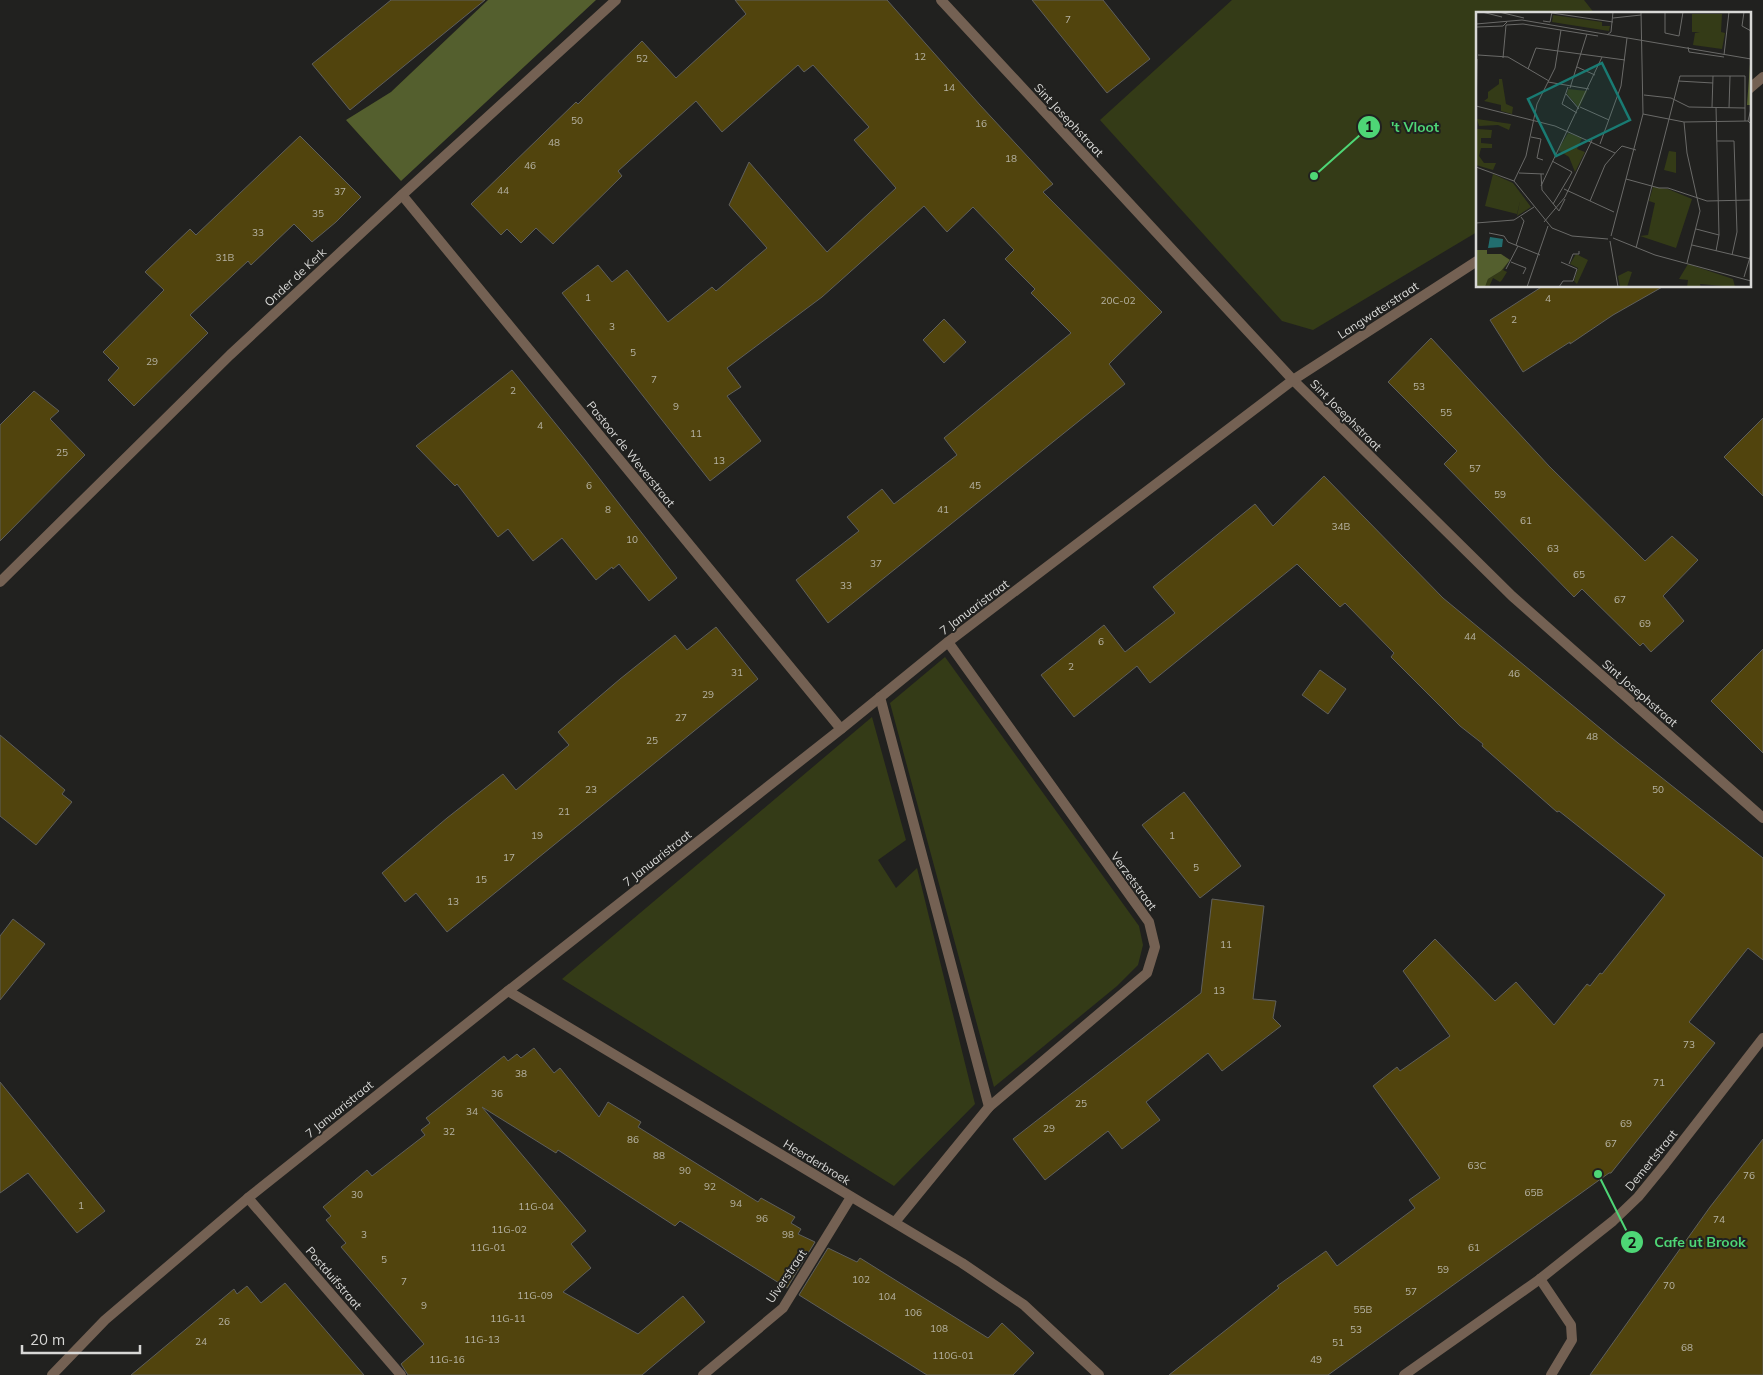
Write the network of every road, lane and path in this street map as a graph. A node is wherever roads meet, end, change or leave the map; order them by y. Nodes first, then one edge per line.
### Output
1 (616, 0) edge
2 (941, 0) edge
3 (1763, 77) edge
4 (1750, 88) edge
5 (402, 195) junction
6 (1476, 262) edge
7 (1293, 380) junction
8 (0, 582) edge
9 (948, 642) junction
10 (880, 697) junction
11 (841, 729) junction
12 (1763, 818) edge
13 (508, 991) junction
14 (1763, 1038) edge
15 (989, 1107) junction
16 (851, 1197) junction
17 (248, 1198) junction
18 (895, 1222) junction
19 (1540, 1279) junction
20 (52, 1375) edge
21 (401, 1375) edge
22 (703, 1375) edge
23 (1098, 1375) edge
24 (1404, 1375) edge
25 (1551, 1375) edge

1 - 5 street, Onder de Kerk
2 - 7 street, Sint Josephstraat
3 - 4 street
5 - 8 street, Onder de Kerk
5 - 11 street, Pastoor de Weverstraat
6 - 7 street, Langwaterstraat
7 - 9 street, 7 Januaristraat
7 - 12 street, Sint Josephstraat
9 - 10 street, 7 Januaristraat
9 - 15 street, Verzetstraat
10 - 11 street, 7 Januaristraat
10 - 15 street
11 - 13 street, 7 Januaristraat
13 - 16 street, Heerderbroek
13 - 17 street, 7 Januaristraat
14 - 19 street, Demertstraat
15 - 18 street, Verzetstraat
16 - 18 street, Heerderbroek
16 - 22 street, Uiverstraat
17 - 20 street, 7 Januaristraat
17 - 21 street, Postduifstraat
18 - 23 street, Heerderbroek
19 - 24 street, Demertstraat
19 - 25 street

